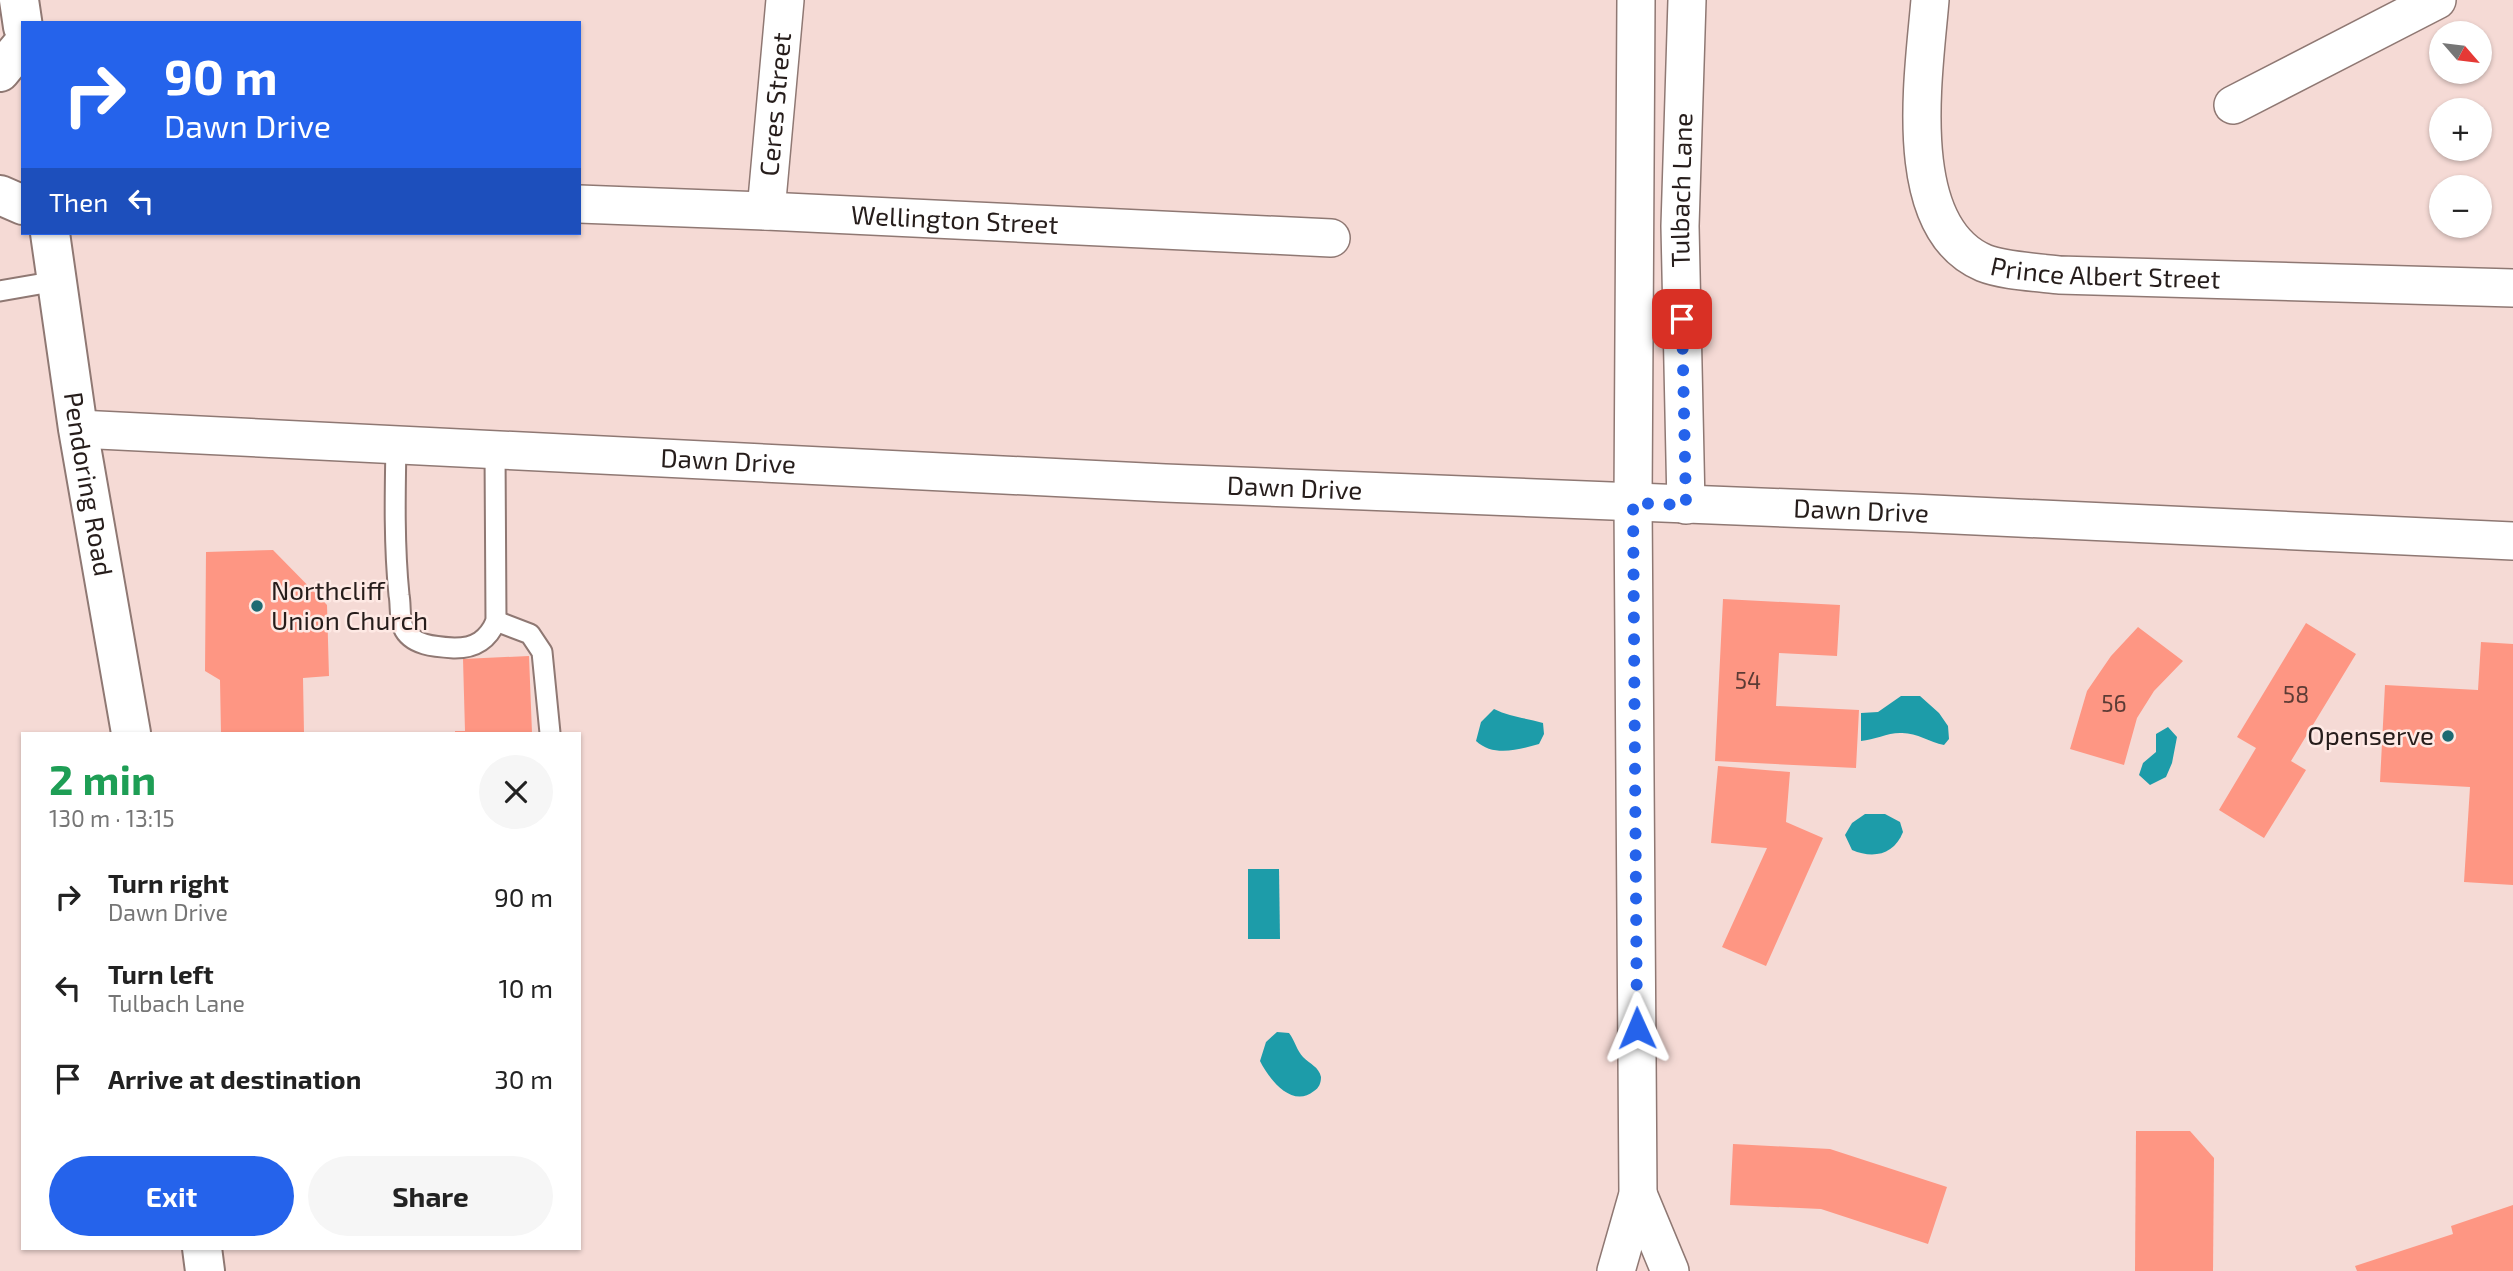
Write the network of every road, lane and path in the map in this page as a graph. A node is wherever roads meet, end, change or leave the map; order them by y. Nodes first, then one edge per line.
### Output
1 (19, 0) edge
2 (785, 0) edge
3 (1636, 0) edge
4 (1687, 0) edge
5 (1930, 0) edge
6 (2437, 0) edge
7 (22, 21) edge
8 (21, 46) edge
9 (0, 72) edge
10 (2233, 104) dead end
11 (0, 195) edge
12 (21, 204) edge
13 (581, 204) edge
14 (766, 211) junction
15 (50, 235) edge
16 (1331, 238) dead end
17 (57, 281) junction
18 (2513, 288) edge
19 (0, 291) edge
20 (1635, 292) junction
21 (1681, 292) junction
22 (78, 429) junction
23 (396, 444) junction
24 (495, 450) junction
25 (1633, 503) junction
26 (1686, 505) junction
27 (2513, 541) edge
28 (496, 621) junction
29 (131, 732) edge
30 (550, 732) edge
31 (1638, 1194) junction
32 (202, 1250) edge
33 (205, 1271) edge
34 (1616, 1271) edge
35 (1632, 1271) edge
36 (1654, 1271) edge
37 (1670, 1271) edge

1 - 7 main road
2 - 14 street, Ceres Street
3 - 20 street, Tulbach Lane
4 - 21 street, Tulbach Lane
5 - 18 street, Prince Albert Street
6 - 10 street
8 - 9 main road
11 - 12 main road
13 - 14 street, Wellington Street
14 - 16 street, Wellington Street
15 - 17 main road, Pendoring Road
17 - 19 lane
17 - 22 main road, Pendoring Road
20 - 21 street
20 - 25 street, Tulbach Lane
21 - 26 street, Tulbach Lane
22 - 23 street, Dawn Drive
22 - 29 main road, Pendoring Road
23 - 24 street, Dawn Drive
23 - 28 lane
24 - 25 street, Dawn Drive
24 - 28 lane
25 - 26 street, Dawn Drive
25 - 31 street, Tulbach Lane
26 - 27 street, Dawn Drive
28 - 30 lane
31 - 34 street
31 - 37 street
32 - 33 main road
35 - 36 street

